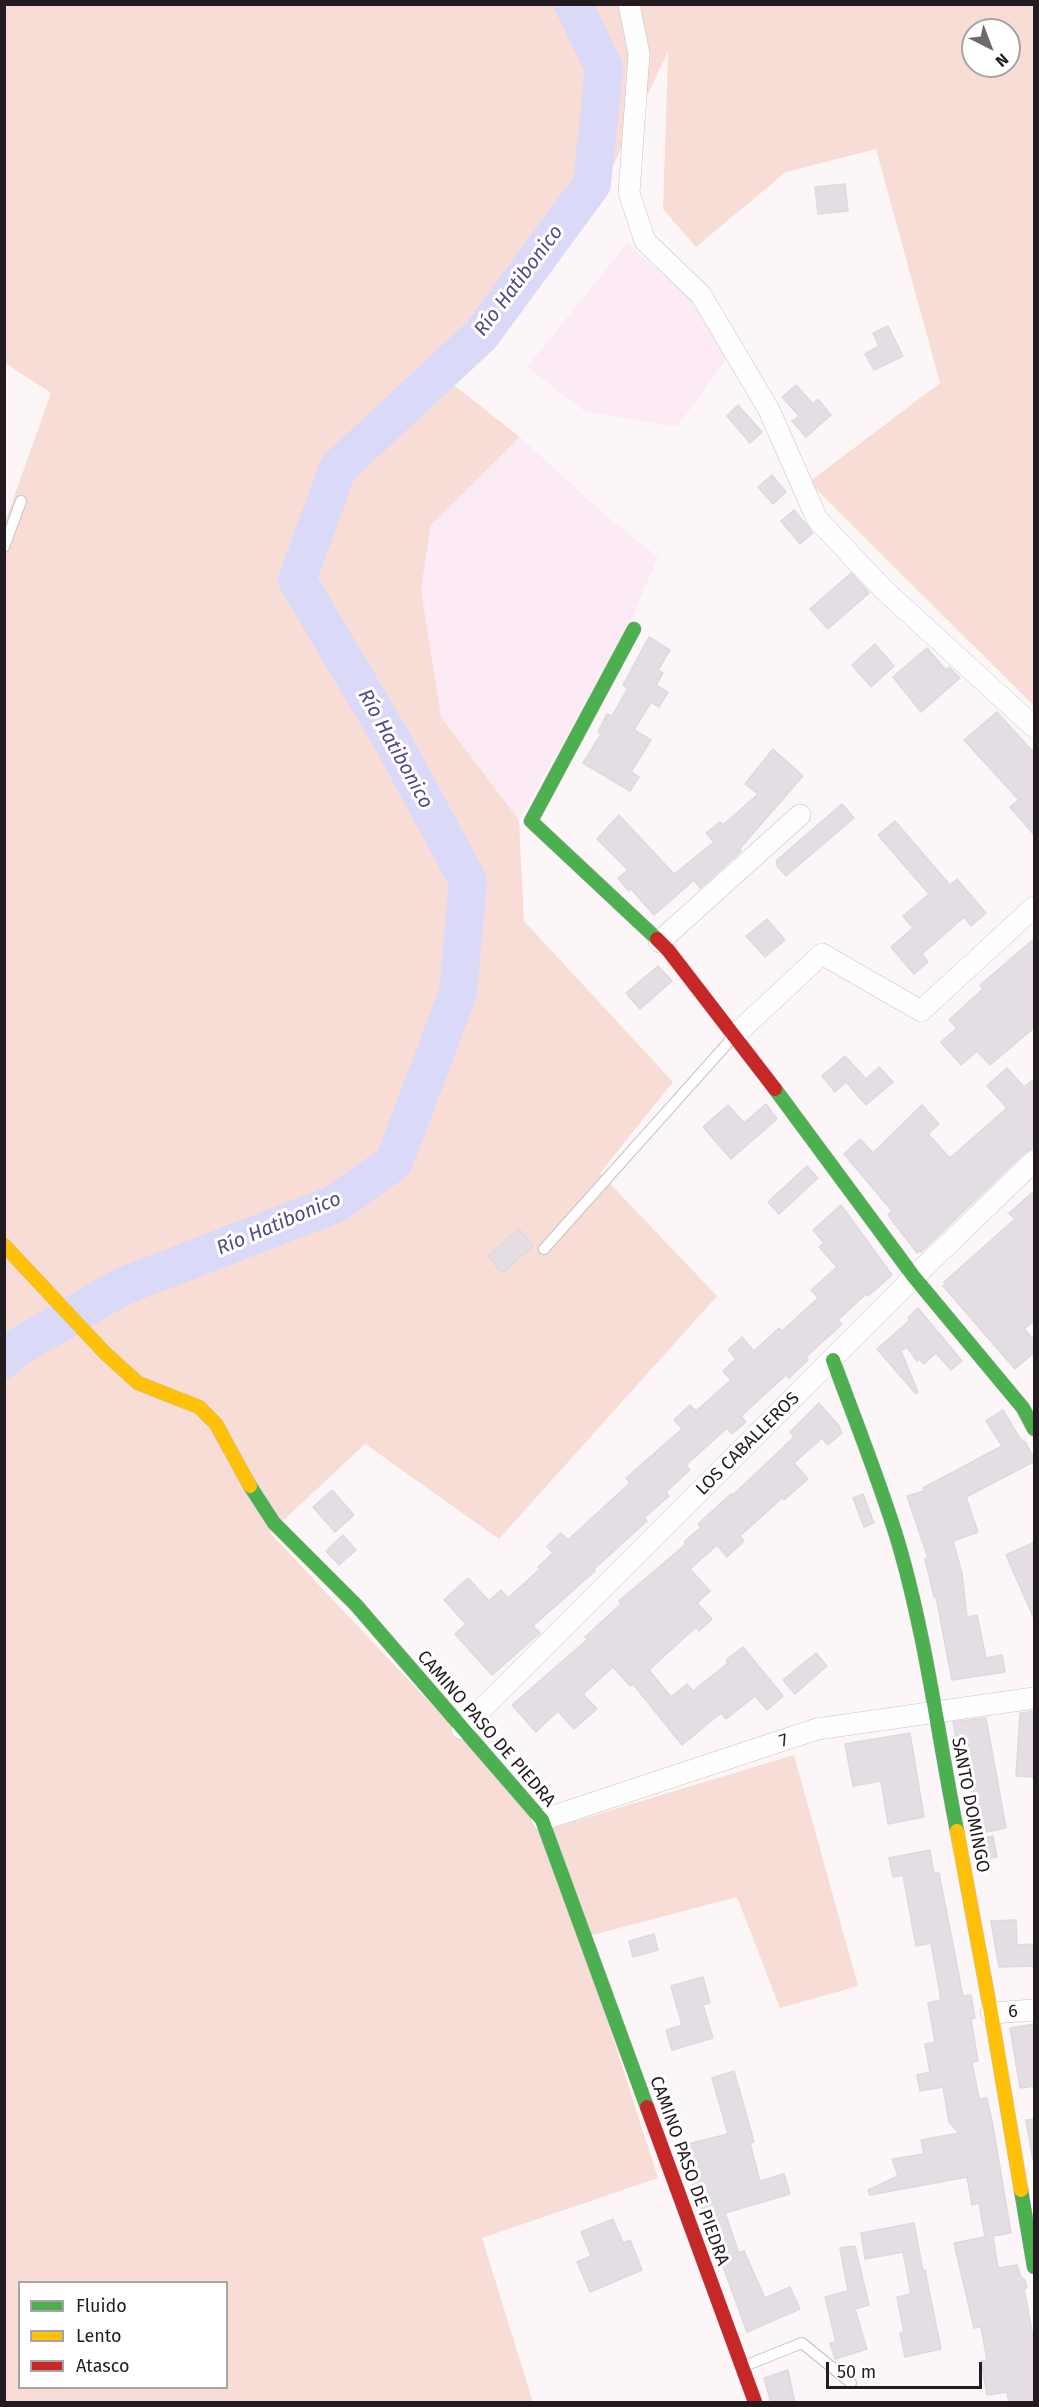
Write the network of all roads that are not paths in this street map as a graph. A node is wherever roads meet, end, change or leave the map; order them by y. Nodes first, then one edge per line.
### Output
1 (629, 4) edge
2 (21, 501) dead end
3 (4, 547) edge
4 (634, 629) dead end
5 (1035, 727) edge
6 (800, 815) dead end
7 (1035, 907) edge
8 (659, 942) junction
9 (735, 1035) junction
10 (1035, 1161) edge
11 (4, 1245) edge
12 (544, 1249) dead end
13 (914, 1277) junction
14 (833, 1360) junction
15 (1035, 1429) edge
16 (1035, 1698) edge
17 (934, 1712) junction
18 (462, 1729) junction
19 (542, 1821) junction
20 (1035, 2010) edge
21 (991, 2013) junction
22 (1029, 2215) edge
23 (1035, 2267) edge
24 (742, 2367) junction
25 (851, 2383) dead end
26 (755, 2403) edge

1 - 5 street
2 - 3 lane
4 - 8 street
6 - 8 street
7 - 9 street
8 - 9 street
9 - 12 lane
9 - 13 street
10 - 13 street, LOS CABALLEROS
11 - 18 street, CAMINO PASO DE PIEDRA
13 - 14 street, LOS CABALLEROS
13 - 15 street
14 - 17 street, SANTO DOMINGO
14 - 18 street, LOS CABALLEROS
16 - 17 street, 7
17 - 19 street, 7
17 - 21 street, SANTO DOMINGO
18 - 19 street, CAMINO PASO DE PIEDRA
19 - 24 street, CAMINO PASO DE PIEDRA
20 - 21 street, 6
21 - 22 street, SANTO DOMINGO
22 - 23 street, SANTO DOMINGO
24 - 25 lane
24 - 26 street, CAMINO PASO DE PIEDRA

